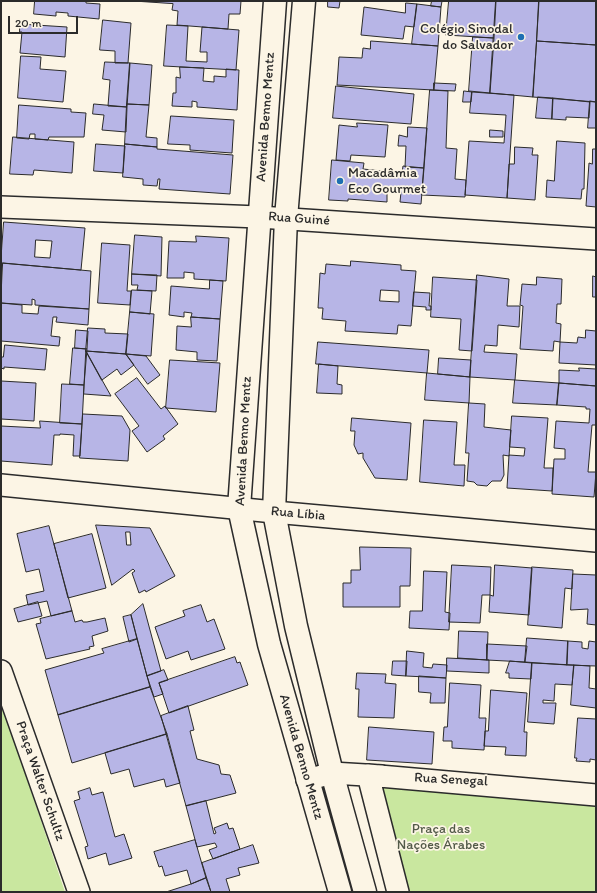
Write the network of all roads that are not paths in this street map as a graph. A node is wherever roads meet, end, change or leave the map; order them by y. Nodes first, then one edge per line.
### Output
1 (275, 1) edge
2 (304, 1) edge
3 (1, 208) edge
4 (259, 217) junction
5 (286, 218) junction
6 (596, 239) edge
7 (1, 485) edge
8 (239, 508) junction
9 (274, 512) junction
10 (596, 541) edge
11 (1, 671) edge
12 (332, 773) junction
13 (307, 780) junction
14 (596, 788) edge
15 (596, 795) edge
16 (363, 887) edge
17 (79, 892) edge
18 (339, 892) edge
19 (398, 892) edge

1 - 4 street, Avenida Benno Mentz
2 - 5 street, Avenida Benno Mentz
3 - 4 street, Rua Guiné
4 - 5 street, Rua Guiné
4 - 8 street, Avenida Benno Mentz
5 - 6 street, Rua Guiné
5 - 9 street, Avenida Benno Mentz
7 - 8 street, Rua Líbia
8 - 9 street, Rua Líbia
8 - 13 street, Avenida Benno Mentz
9 - 10 street, Rua Líbia
9 - 12 street, Avenida Benno Mentz
11 - 17 street, Praça Walter Schultz
12 - 13 street, Rua Senegal
12 - 14 street, Rua Senegal
12 - 16 street, Avenida Benno Mentz
13 - 18 street, Avenida Benno Mentz
15 - 19 street
16 - 18 street

